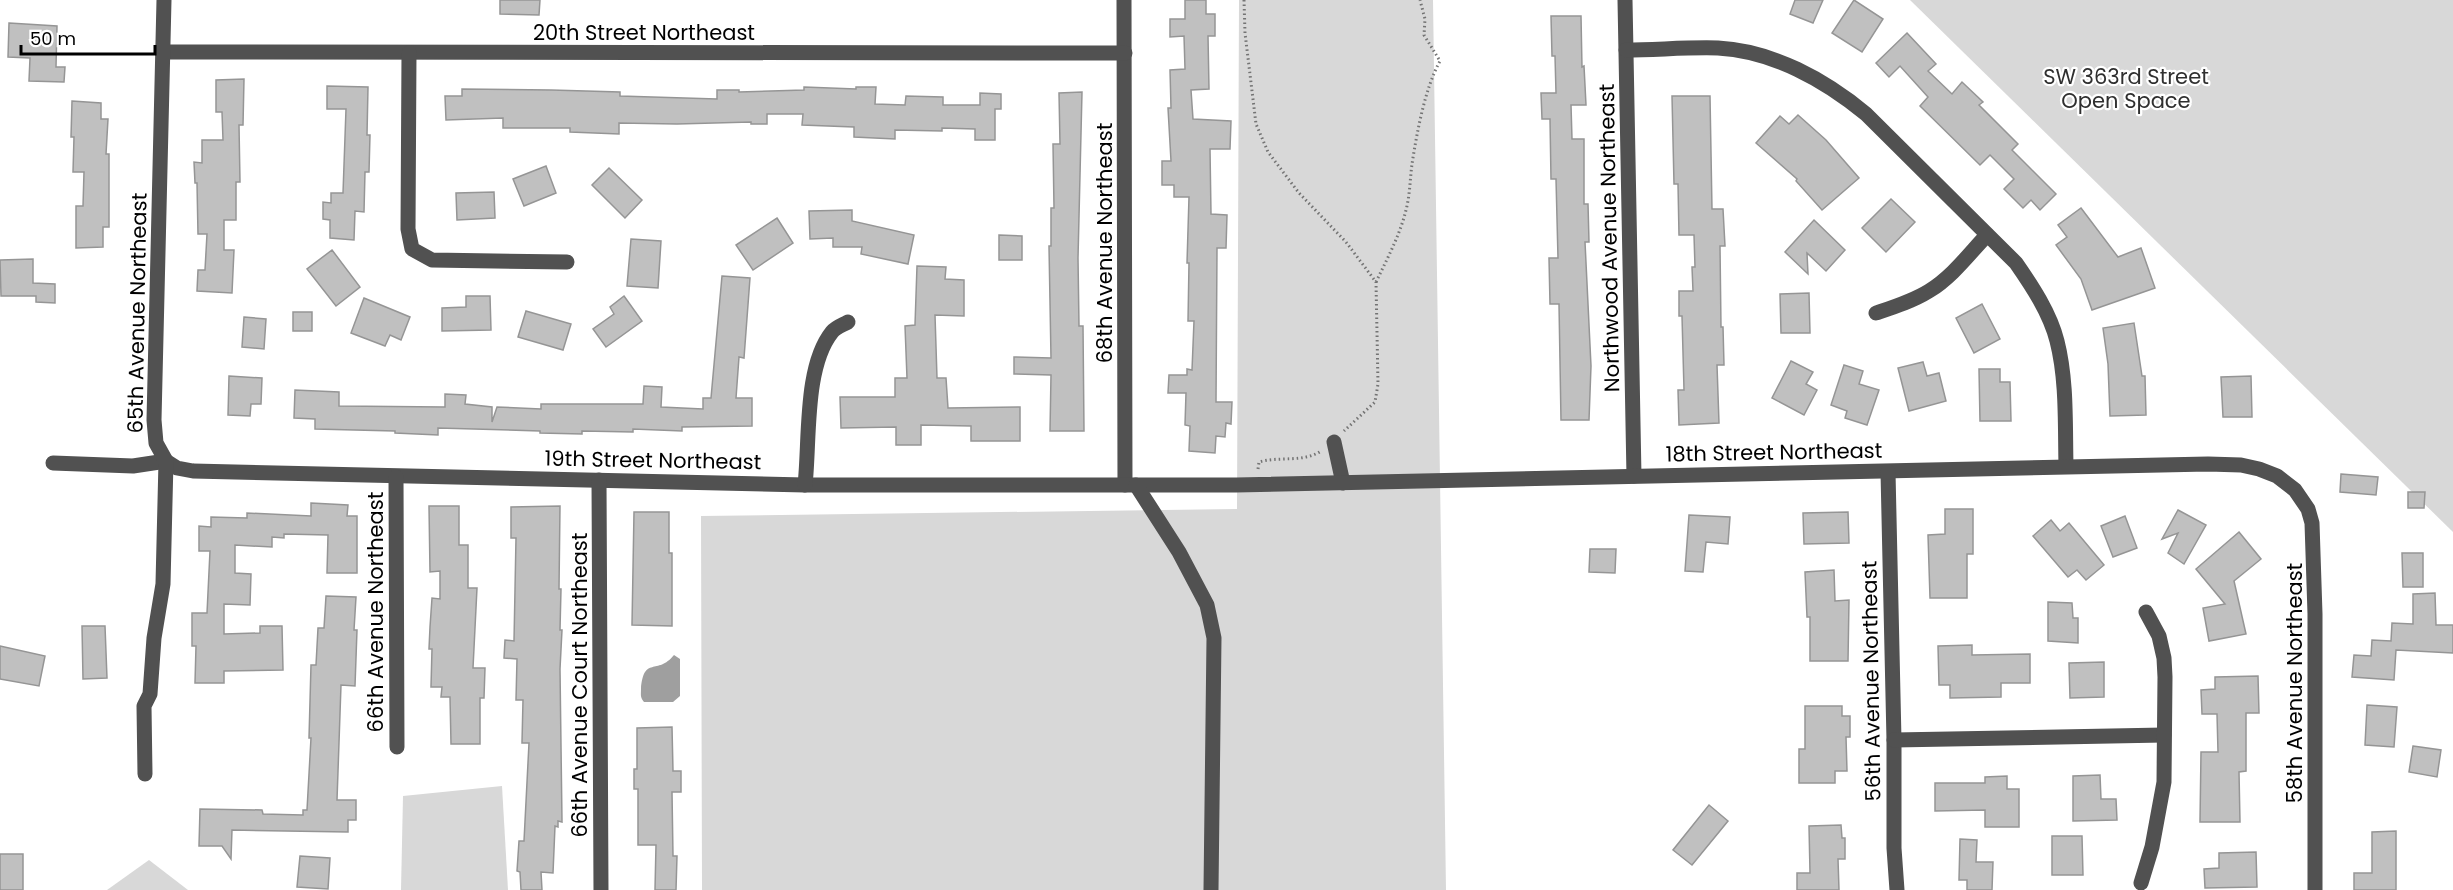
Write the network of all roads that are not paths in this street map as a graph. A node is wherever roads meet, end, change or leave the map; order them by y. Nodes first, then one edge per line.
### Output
1 (164, 0) edge
2 (1124, 0) edge
3 (1625, 0) edge
4 (1626, 50) junction
5 (162, 52) junction
6 (409, 53) junction
7 (1125, 53) junction
8 (1987, 235) junction
9 (567, 262) dead end
10 (1876, 313) dead end
11 (848, 321) dead end
12 (1334, 442) road end
13 (166, 461) junction
14 (52, 463) dead end
15 (2066, 465) junction
16 (1888, 471) junction
17 (1634, 476) junction
18 (396, 477) junction
19 (599, 480) junction
20 (1342, 483) junction
21 (805, 484) junction
22 (2289, 484) joint
23 (1131, 485) junction
24 (1255, 485) joint
25 (2146, 612) dead end
26 (2164, 735) junction
27 (1894, 740) junction
28 (397, 747) dead end
29 (145, 774) dead end
30 (2141, 883) dead end
31 (601, 890) edge
32 (1211, 890) edge
33 (1897, 890) edge
34 (2315, 890) edge

1 - 5 street, 65th Avenue Northeast
2 - 7 street, 68th Avenue Northeast
3 - 4 street, Northwood Avenue Northeast
4 - 8 street
4 - 17 street, Northwood Avenue Northeast
5 - 6 street, 20th Street Northeast
5 - 13 street, 65th Avenue Northeast
6 - 7 street, 20th Street Northeast
6 - 9 street
7 - 23 street, 68th Avenue Northeast
8 - 10 street
8 - 15 street
11 - 21 street
12 - 20 street
13 - 14 street, 19th Street Northeast
13 - 18 street, 19th Street Northeast
13 - 29 street, 65th Avenue Northeast
15 - 16 street, 18th Street Northeast
15 - 22 street, 18th Street Northeast
16 - 17 street, 18th Street Northeast
16 - 27 street, 56th Avenue Northeast
17 - 20 street, 18th Street Northeast
18 - 19 street, 19th Street Northeast
18 - 28 street, 66th Avenue Northeast
19 - 21 street, 19th Street Northeast
19 - 31 street, 66th Avenue Court Northeast
20 - 24 street, 18th Street Northeast
21 - 23 street, 19th Street Northeast
22 - 34 street, 58th Avenue Northeast
23 - 24 street, 19th Street Northeast
23 - 32 street
25 - 26 street
26 - 27 street
26 - 30 street
27 - 33 street, 56th Avenue Northeast

